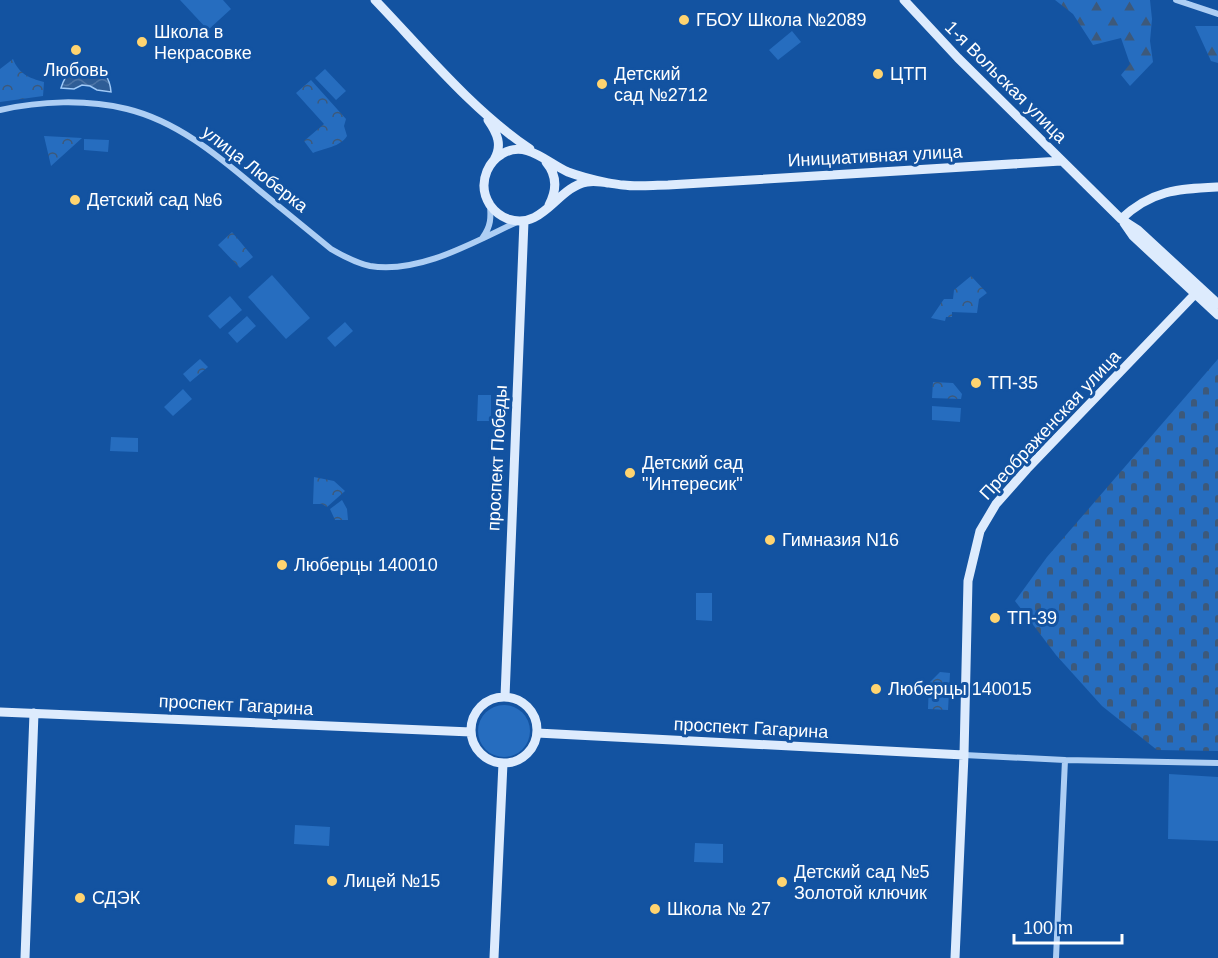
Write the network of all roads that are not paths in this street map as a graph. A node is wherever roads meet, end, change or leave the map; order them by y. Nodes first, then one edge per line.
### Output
1 (375, 0) edge
2 (904, 0) edge
3 (1176, 0) edge
4 (1218, 14) edge
5 (476, 104) junction
6 (0, 110) edge
7 (534, 152) junction
8 (543, 158) junction
9 (494, 160) junction
10 (1061, 161) junction
11 (608, 183) junction
12 (1218, 188) edge
13 (490, 204) junction
14 (544, 212) junction
15 (1121, 219) junction
16 (522, 221) junction
17 (480, 239) junction
18 (1195, 294) junction
19 (1218, 304) edge
20 (1218, 315) edge
21 (505, 697) junction
22 (0, 712) edge
23 (34, 713) junction
24 (471, 732) junction
25 (537, 733) junction
26 (964, 754) junction
27 (1065, 759) junction
28 (1218, 763) edge
29 (503, 764) junction
30 (25, 958) edge
31 (494, 958) edge
32 (955, 958) edge
33 (1056, 958) edge

1 - 5 street
2 - 10 street, 1-я Вольская улица
3 - 4 street
5 - 7 street, Инициативная улица
5 - 9 street
6 - 17 street, улица Люберка
7 - 8 street, Инициативная улица
7 - 9 street
8 - 11 street, Инициативная улица
8 - 14 street
9 - 13 street
10 - 11 street, Инициативная улица
10 - 15 street
11 - 14 street, Инициативная улица
12 - 15 street
13 - 16 street
13 - 17 street
14 - 16 street, Инициативная улица
15 - 18 street
15 - 19 street
16 - 17 street, улица Люберка
16 - 21 street, проспект Победы
18 - 20 street
18 - 26 street, Преображенская улица
21 - 24 street
21 - 25 street
22 - 23 street, проспект Гагарина
23 - 24 street, проспект Гагарина
23 - 30 street
24 - 29 street
25 - 26 street, проспект Гагарина
25 - 29 street
26 - 27 street
26 - 32 street, Преображенская улица
27 - 28 street
27 - 33 street
29 - 31 street

